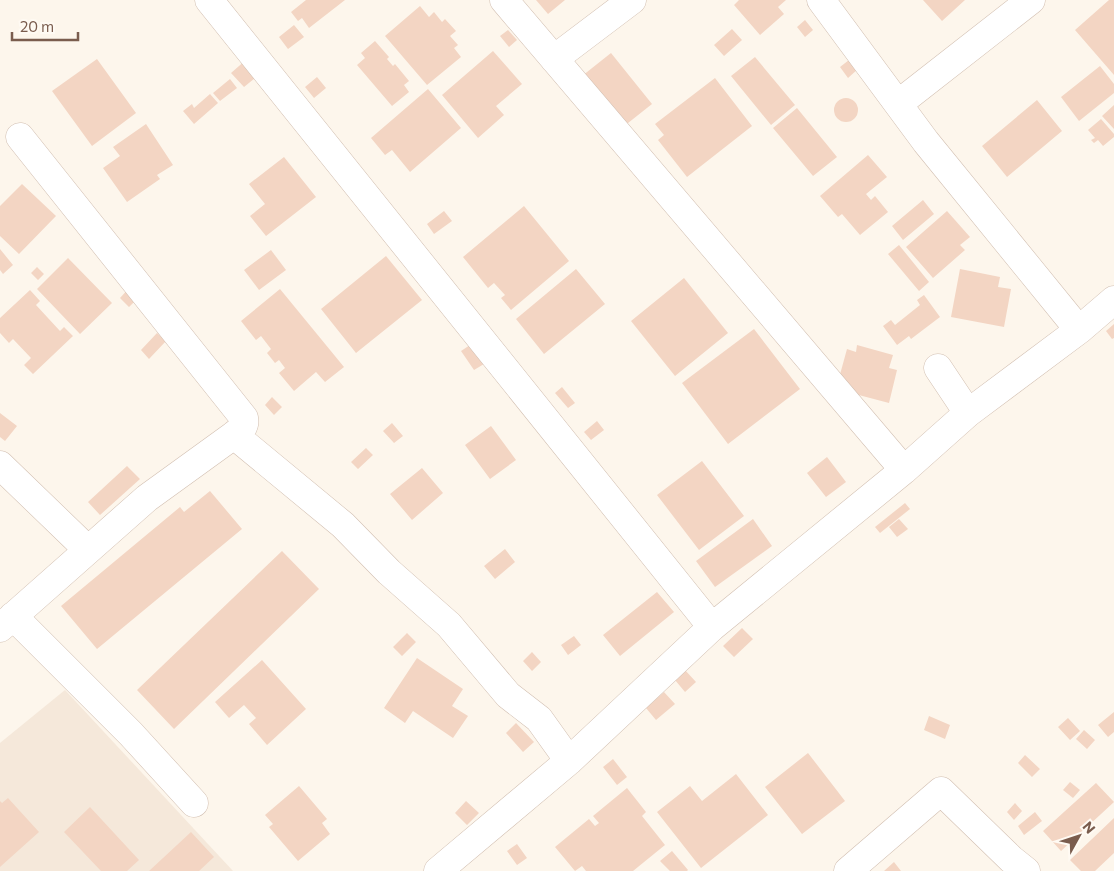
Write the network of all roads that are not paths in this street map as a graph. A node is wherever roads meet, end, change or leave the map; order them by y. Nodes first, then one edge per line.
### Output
1 (209, 0) edge
2 (504, 0) edge
3 (632, 0) edge
4 (821, 0) edge
5 (1031, 0) edge
6 (554, 59) junction
7 (898, 104) junction
8 (20, 137) dead end
9 (1114, 300) edge
10 (1079, 330) junction
11 (938, 368) dead end
12 (968, 412) junction
13 (234, 435) junction
14 (0, 465) edge
15 (904, 470) junction
16 (88, 550) junction
17 (7, 622) edge
18 (712, 627) junction
19 (569, 761) junction
20 (194, 803) dead end
21 (438, 871) edge
22 (848, 871) edge
23 (1026, 871) edge

1 - 18 street
2 - 6 street
3 - 6 street
4 - 7 street
5 - 7 street
6 - 15 street
7 - 10 street
8 - 13 street
9 - 10 street
10 - 12 street
11 - 12 street
12 - 15 street
13 - 16 street
13 - 19 street
14 - 16 street
15 - 18 street
16 - 17 street
17 - 20 street
18 - 19 street
19 - 21 street
22 - 23 street

